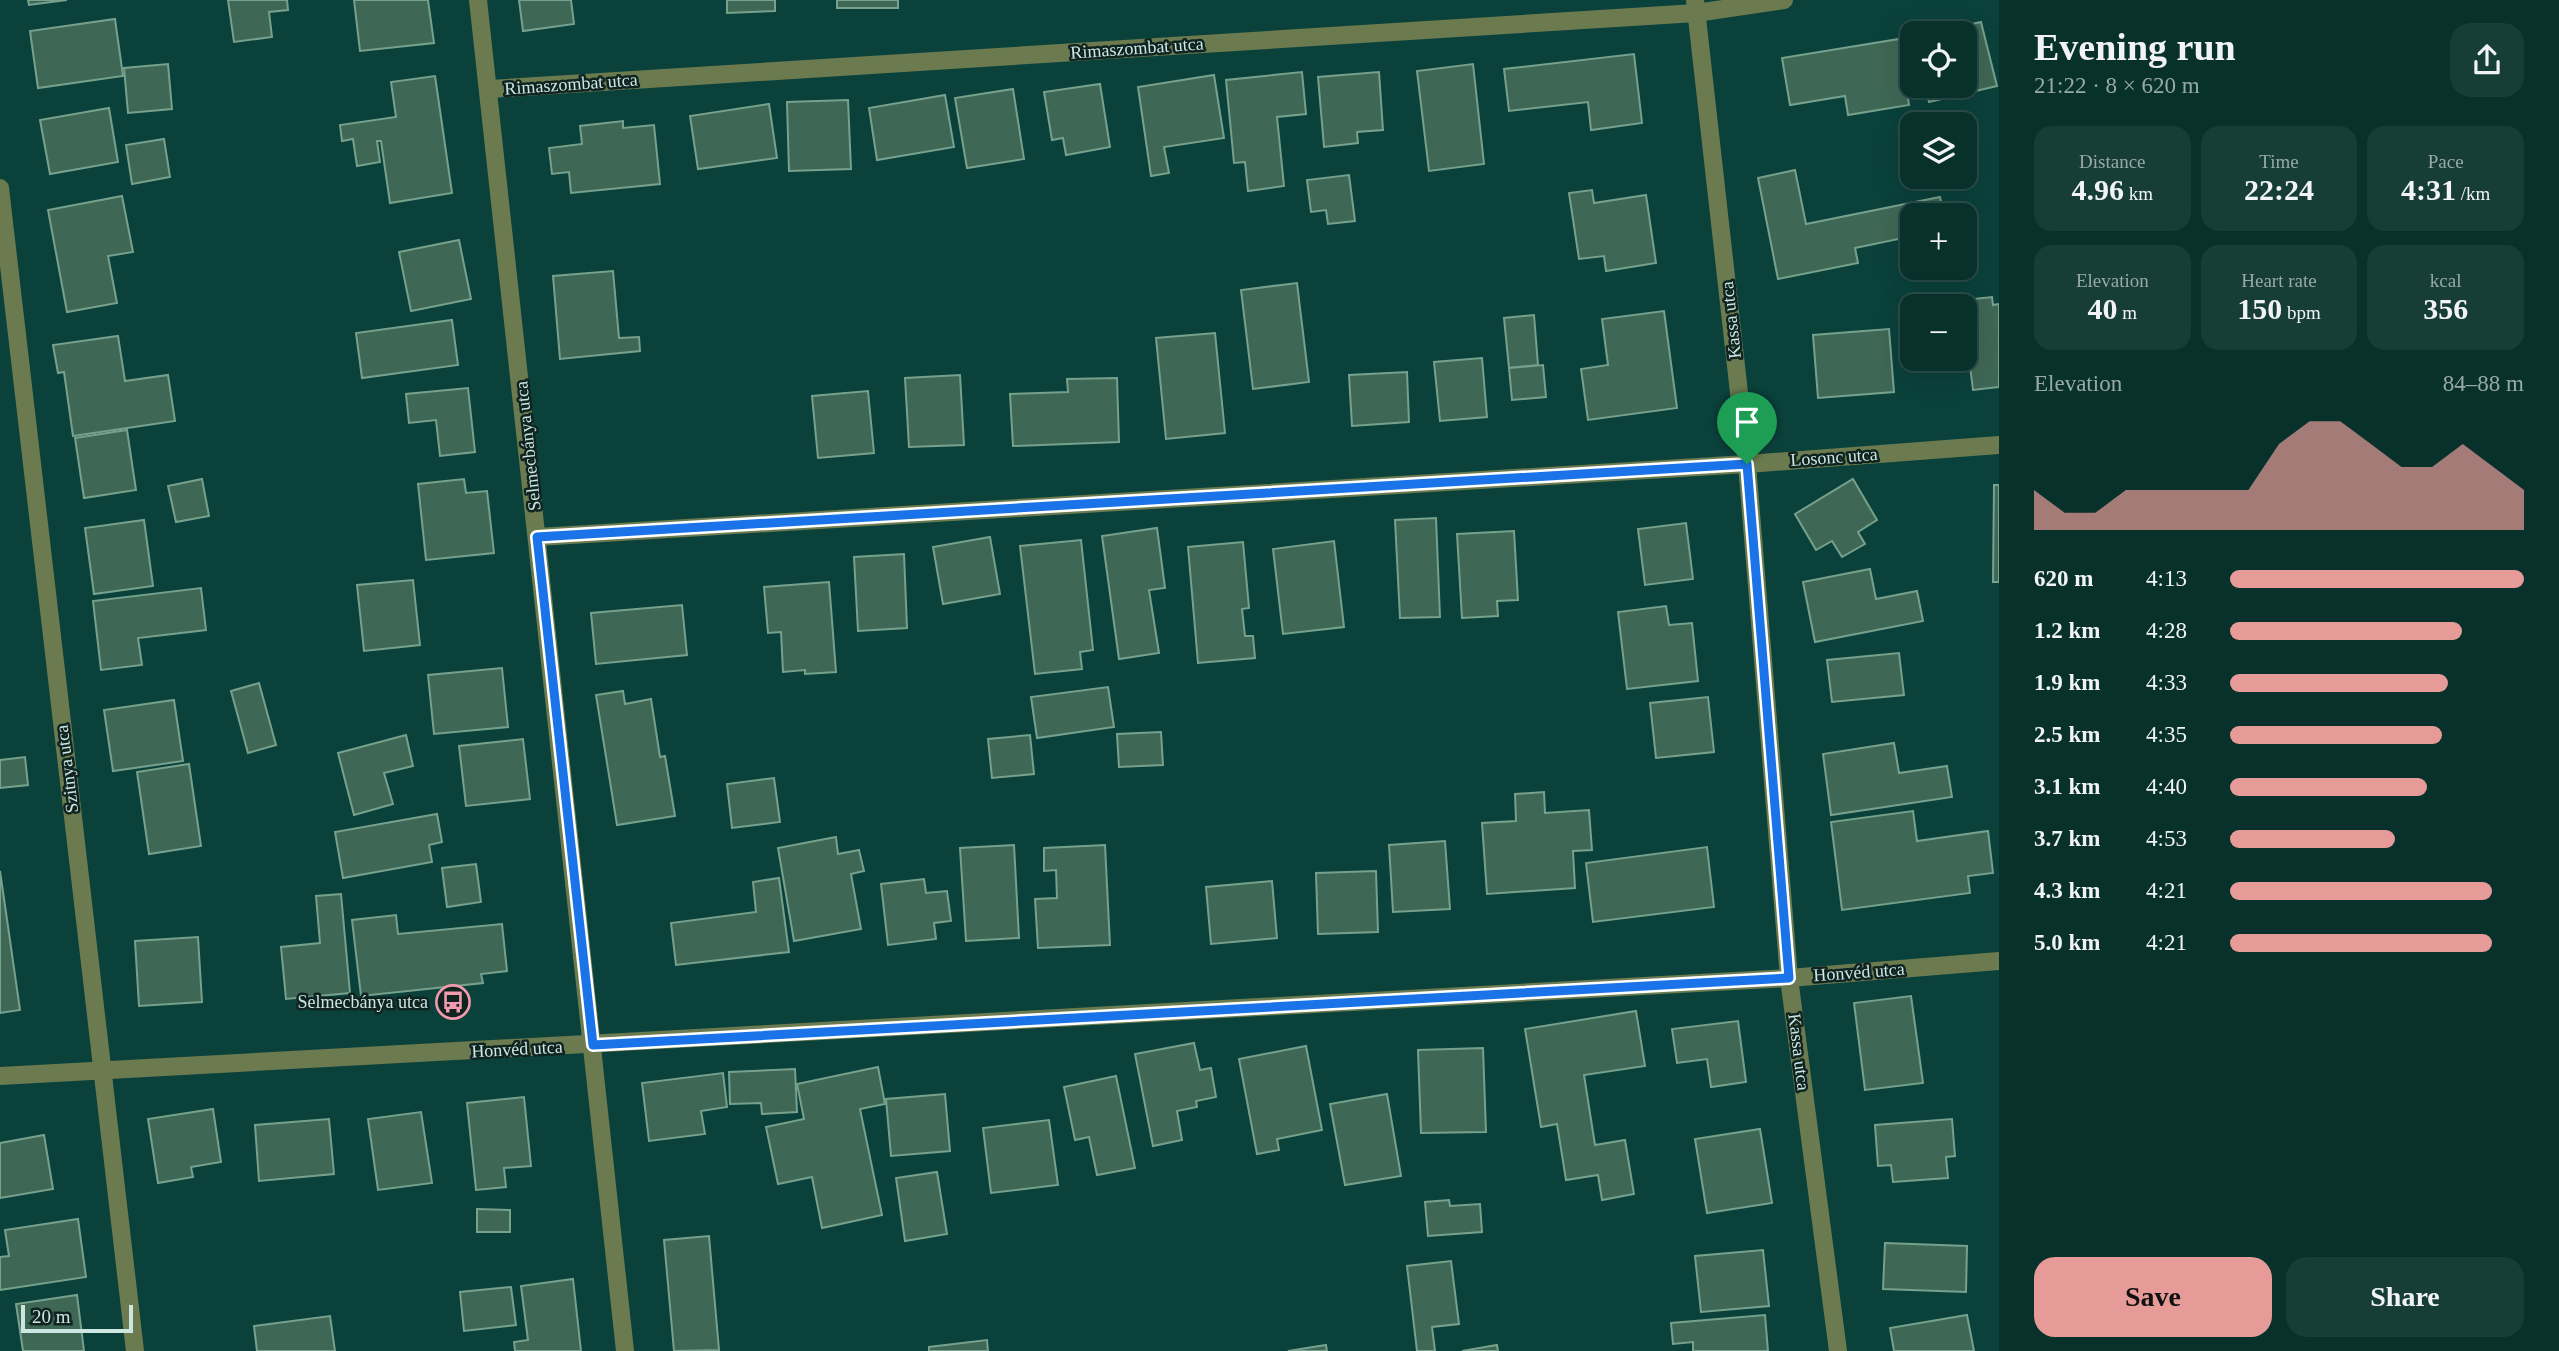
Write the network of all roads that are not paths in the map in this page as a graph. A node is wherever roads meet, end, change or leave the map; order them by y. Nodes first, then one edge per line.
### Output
1 (478, 0) edge
2 (1784, 0) edge
3 (1695, 6) edge
4 (490, 89) junction
5 (0, 188) edge
6 (1999, 445) edge
7 (1747, 464) junction
8 (537, 537) junction
9 (1999, 961) edge
10 (1789, 978) junction
11 (593, 1045) junction
12 (102, 1071) junction
13 (0, 1076) edge
14 (135, 1351) edge
15 (625, 1351) edge
16 (1838, 1351) edge

1 - 4 street, Selmecbánya utca
2 - 3 street, Rimaszombat utca
3 - 4 street, Rimaszombat utca
3 - 7 street, Kassa utca
4 - 8 street, Selmecbánya utca
5 - 12 street, Szitnya utca
6 - 7 street, Losonc utca
7 - 8 street, Losonc utca
7 - 10 street, Kassa utca
8 - 11 street, Selmecbánya utca
9 - 10 street, Honvéd utca
10 - 11 street, Honvéd utca
10 - 16 street, Kassa utca
11 - 12 street, Honvéd utca
11 - 15 street, Selmecbánya utca
12 - 13 street, Honvéd utca
12 - 14 street, Szitnya utca

